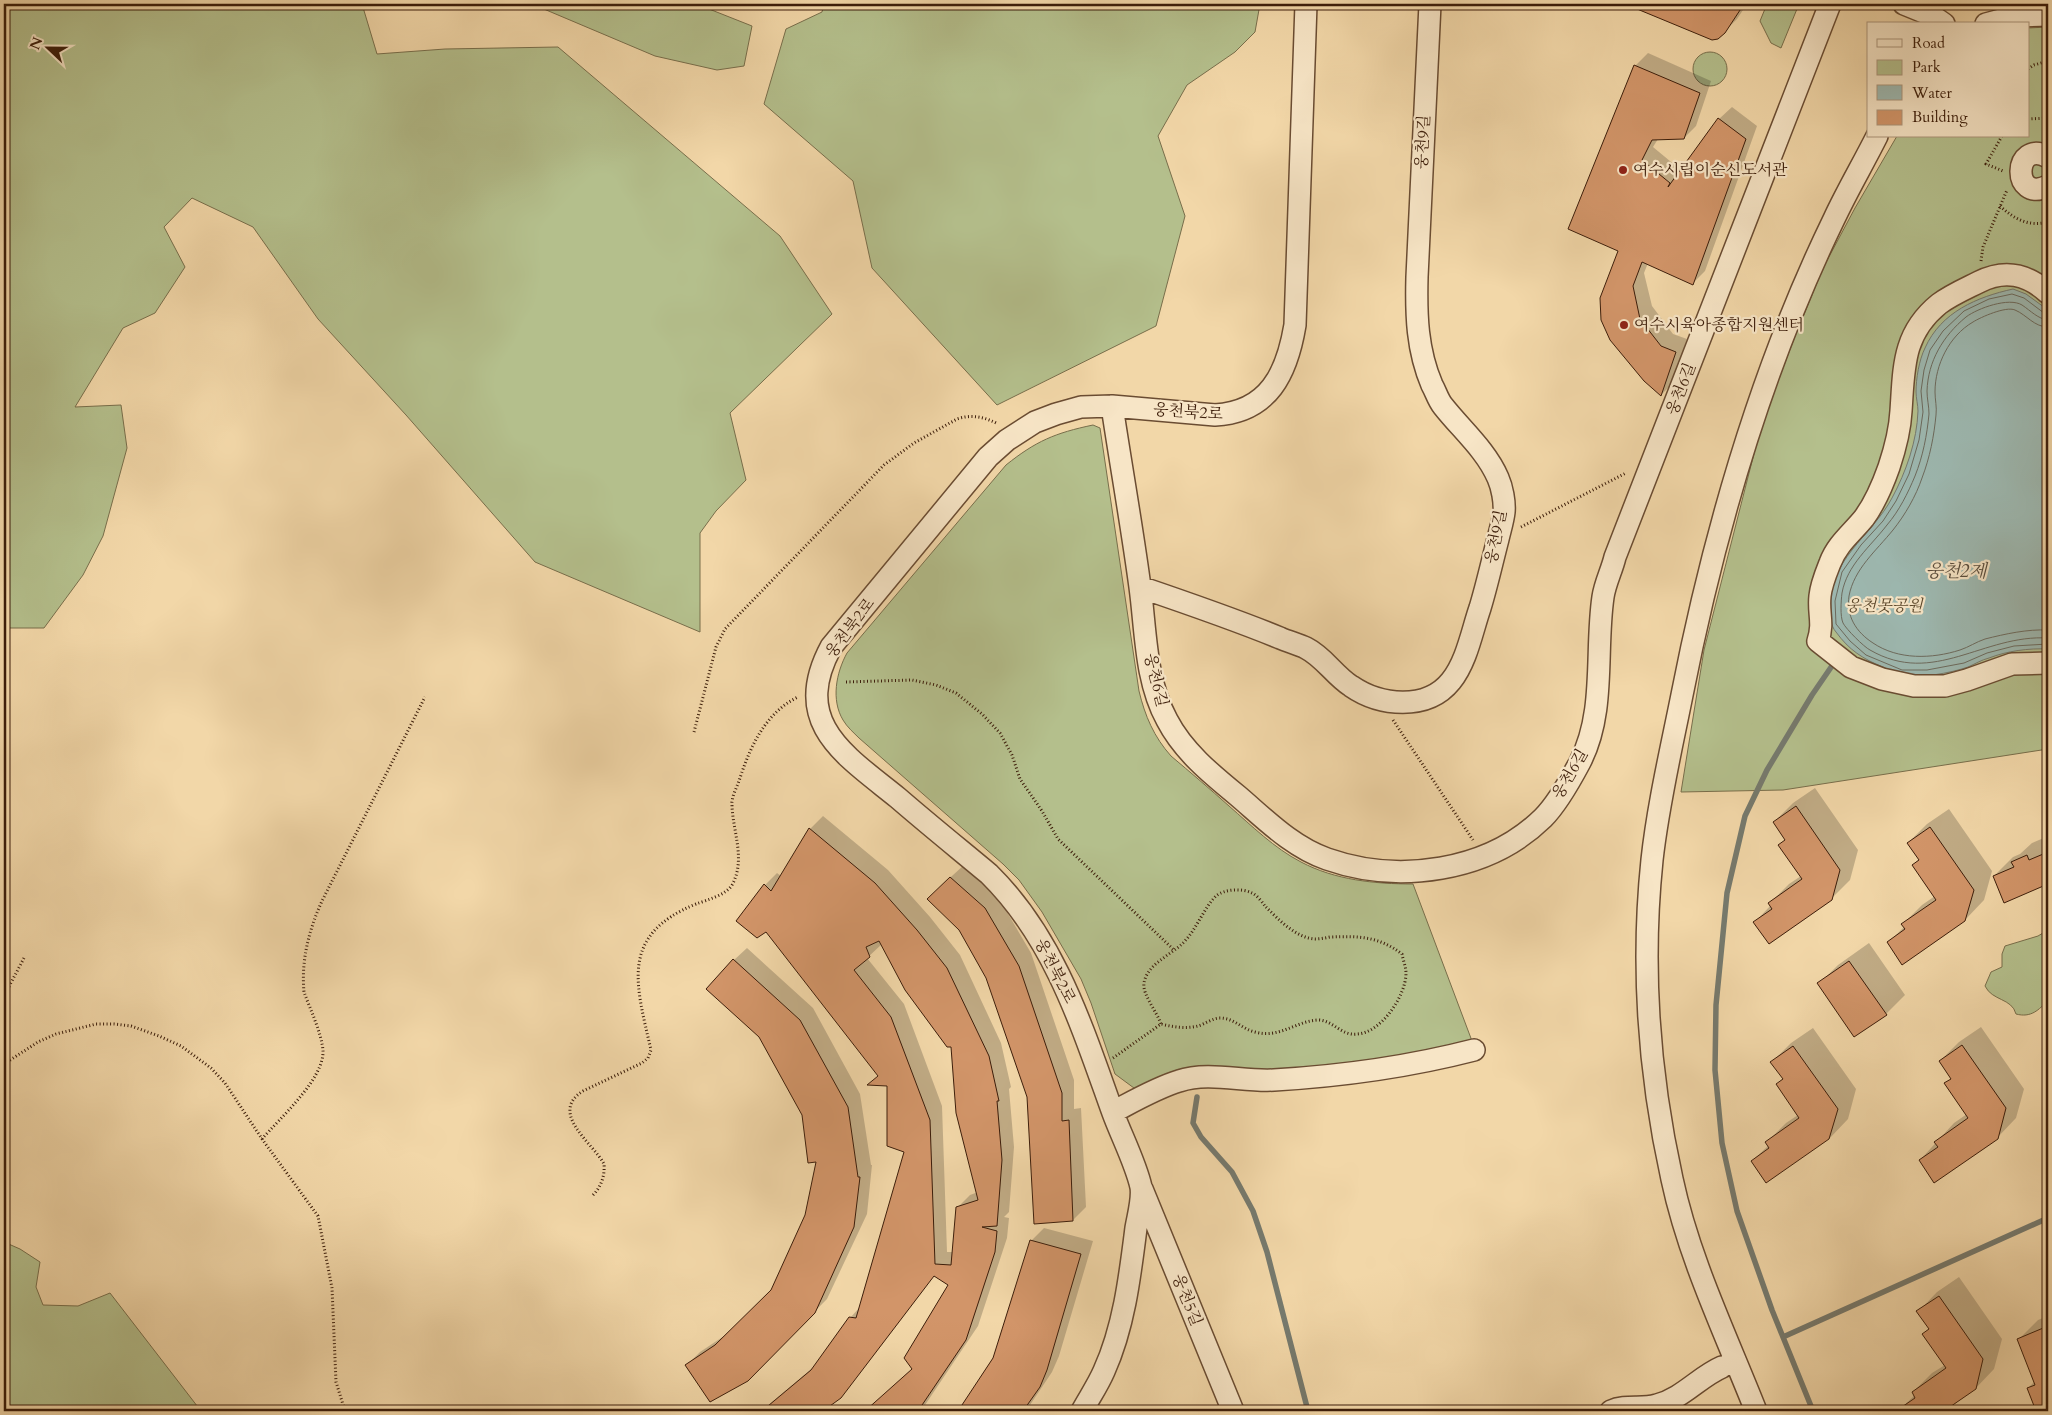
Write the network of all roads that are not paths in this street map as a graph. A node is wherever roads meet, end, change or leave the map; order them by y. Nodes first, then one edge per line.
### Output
1 (1306, 4) edge
2 (1430, 4) edge
3 (1830, 4) edge
4 (1904, 4) edge
5 (2048, 15) edge
6 (1941, 22) edge
7 (1994, 22) edge
8 (1876, 138) edge
9 (2048, 157) edge
10 (2048, 186) edge
11 (2048, 293) edge
12 (1112, 406) junction
13 (1140, 586) junction
14 (2048, 662) edge
15 (1474, 1050) dead end
16 (1113, 1112) junction
17 (1141, 1188) junction
18 (1722, 1368) dead end
19 (1082, 1411) edge
20 (1233, 1411) edge
21 (1611, 1411) edge
22 (1756, 1411) edge

1 - 12 street, 웅천북2로
2 - 13 street, 웅천9길
3 - 13 street, 웅천6길
4 - 6 street
5 - 7 street
8 - 22 street
9 - 10 street
11 - 14 street
12 - 13 street, 웅천6길
12 - 16 street, 웅천북2로
15 - 16 street
16 - 17 street, 웅천북2로
17 - 19 street, 웅천북2로
17 - 20 street, 웅천5길
18 - 21 street

